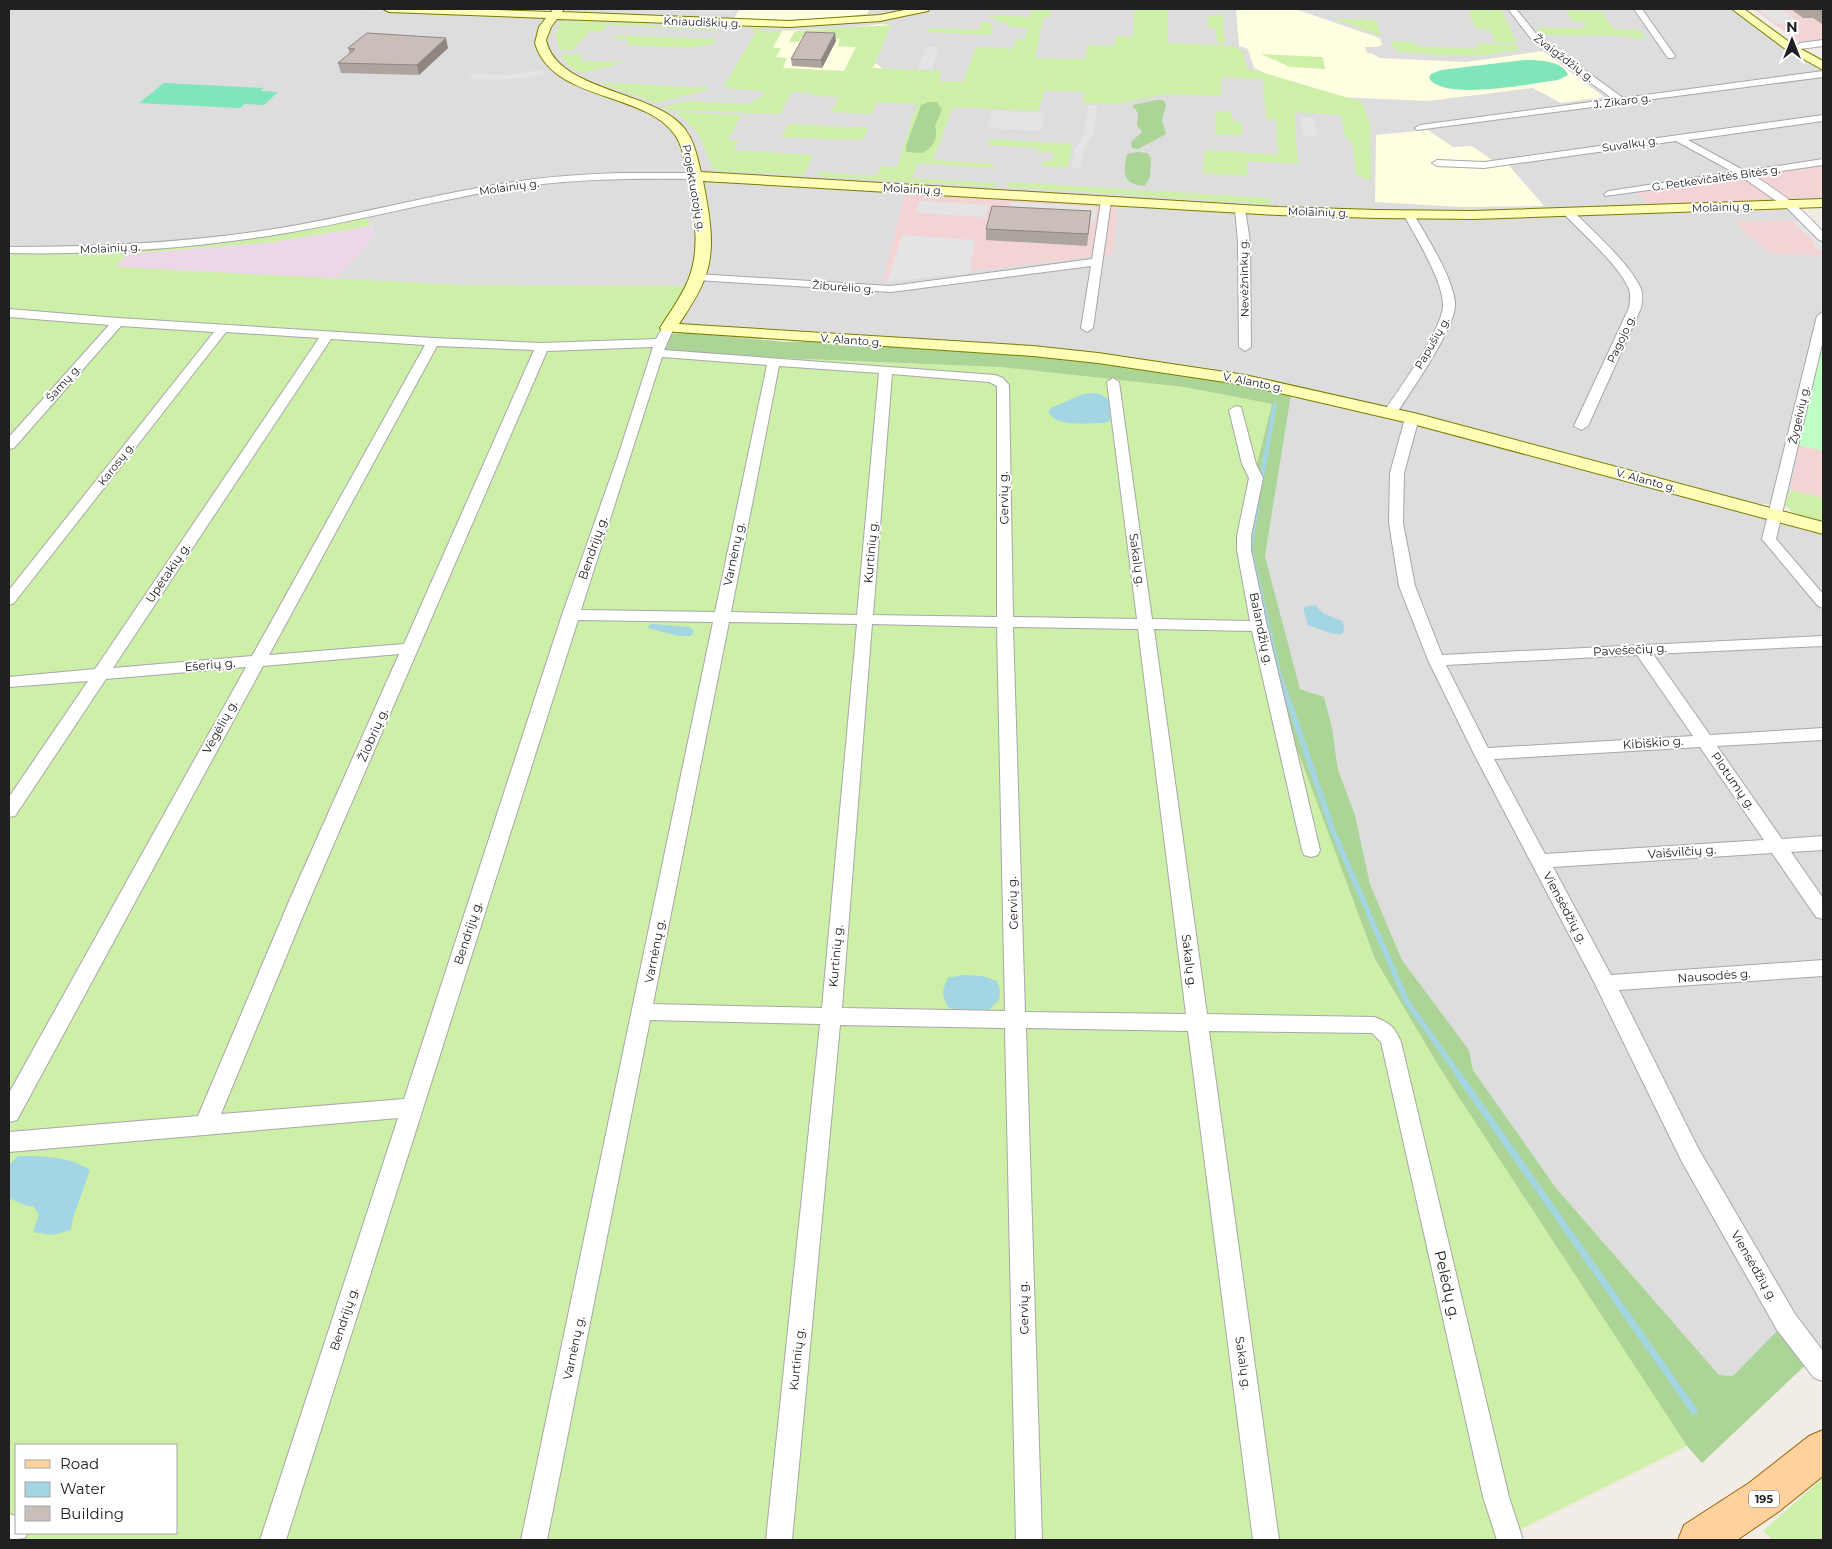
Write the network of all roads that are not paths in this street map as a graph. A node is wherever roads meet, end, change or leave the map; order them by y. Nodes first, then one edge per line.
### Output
1 (389, 9) edge
2 (924, 9) edge
3 (1512, 9) edge
4 (1638, 9) edge
5 (1737, 9) edge
6 (1749, 9) edge
7 (556, 12) edge
8 (1823, 43) edge
9 (1801, 49) junction
10 (1671, 56) dead end
11 (1823, 59) edge
12 (1823, 66) edge
13 (1823, 74) edge
14 (1621, 101) junction
15 (1823, 118) edge
16 (1420, 128) dead end
17 (1677, 138) junction
18 (1823, 162) edge
19 (1437, 163) dead end
20 (1743, 174) junction
21 (693, 176) junction
22 (1609, 194) dead end
23 (1106, 201) junction
24 (1823, 203) edge
25 (1790, 204) junction
26 (1240, 208) junction
27 (1568, 212) junction
28 (1409, 215) junction
29 (1823, 238) edge
30 (9, 250) edge
31 (1096, 262) junction
32 (698, 277) junction
33 (14, 313) edge
34 (1823, 316) edge
35 (118, 322) junction
36 (9, 324) edge
37 (223, 328) junction
38 (668, 328) junction
39 (1087, 328) dead end
40 (327, 336) junction
41 (433, 342) junction
42 (542, 347) junction
43 (1245, 347) dead end
44 (659, 348) junction
45 (774, 362) junction
46 (886, 371) junction
47 (1113, 382) dead end
48 (1236, 410) dead end
49 (1390, 413) junction
50 (1412, 418) junction
51 (1581, 426) dead end
52 (9, 445) edge
53 (1775, 515) junction
54 (1823, 528) edge
55 (9, 600) edge
56 (1823, 603) edge
57 (570, 614) junction
58 (721, 617) junction
59 (865, 620) junction
60 (1005, 622) junction
61 (1146, 624) junction
62 (1259, 626) junction
63 (1823, 641) edge
64 (411, 648) junction
65 (1642, 650) junction
66 (1436, 660) junction
67 (256, 661) junction
68 (100, 674) junction
69 (9, 682) edge
70 (1823, 734) edge
71 (1705, 740) junction
72 (1483, 754) junction
73 (9, 811) edge
74 (1823, 843) edge
75 (1778, 846) junction
76 (1311, 850) dead end
77 (1541, 861) junction
78 (1823, 912) edge
79 (1823, 968) edge
80 (1605, 983) junction
81 (643, 1012) junction
82 (831, 1016) junction
83 (1016, 1020) junction
84 (1197, 1023) junction
85 (413, 1107) junction
86 (9, 1113) edge
87 (206, 1124) junction
88 (9, 1142) edge
89 (1823, 1369) edge
90 (1823, 1450) edge
91 (1506, 1539) edge
92 (273, 1540) edge
93 (534, 1540) edge
94 (779, 1540) edge
95 (1030, 1540) edge
96 (1266, 1540) edge
97 (1699, 1540) edge

1 - 7 main road, Kniaudiškių g.
2 - 7 main road, Kniaudiškių g.
3 - 14 street, Žvaigždžių g.
4 - 10 street
5 - 9 main road
6 - 9 main road
7 - 21 main road, Projektuotojų g.
8 - 9 street
9 - 11 main road
9 - 12 main road
13 - 14 street, J. Zikaro g.
14 - 16 street, J. Zikaro g.
15 - 17 street, Suvalkų g.
17 - 19 street, Suvalkų g.
17 - 20 street
18 - 20 street, G. Petkevičaitės Bitės g.
20 - 22 street, G. Petkevičaitės Bitės g.
20 - 25 street
21 - 23 main road, Molainių g.
21 - 30 street, Molainių g.
21 - 32 main road, Projektuotojų g.
23 - 26 main road, Molainių g.
23 - 31 street
24 - 25 main road, Molainių g.
25 - 27 main road, Molainių g.
25 - 29 street
26 - 28 main road, Molainių g.
26 - 43 street, Nevėžninkų g.
27 - 28 main road, Molainių g.
27 - 51 street, Pagojo g.
28 - 49 street, Papušių g.
31 - 32 street, Žiburėlio g.
31 - 39 street
32 - 38 main road, Projektuotojų g.
33 - 35 street
33 - 36 street
34 - 53 street, Žygeivių g.
35 - 37 street
35 - 52 street, Šamų g.
37 - 40 street
37 - 55 street, Karosų g.
38 - 44 street, Bendrijų g.
38 - 49 main road, V. Alanto g.
40 - 41 street
40 - 68 street, Upėtakių g.
41 - 42 street
41 - 67 street, Vėgėlių g.
42 - 44 street
42 - 64 street, Žiobrių g.
44 - 45 street
44 - 57 street, Bendrijų g.
45 - 46 street
45 - 58 street, Varnėnų g.
46 - 59 street, Kurtinių g.
46 - 60 street, Gervių g.
47 - 61 street, Sakalų g.
48 - 62 street, Balandžių g.
49 - 50 main road, V. Alanto g.
50 - 53 main road, V. Alanto g.
50 - 66 street, Viensėdžių g.
53 - 54 main road, V. Alanto g.
53 - 56 street, Žygeivių g.
57 - 58 street
57 - 85 street, Bendrijų g.
58 - 59 street
58 - 81 street, Varnėnų g.
59 - 60 street
59 - 82 street, Kurtinių g.
60 - 61 street
60 - 83 street, Gervių g.
61 - 62 street
61 - 84 street, Sakalų g.
62 - 76 street, Balandžių g.
63 - 65 street, Pavešečių g.
64 - 67 street, Ešerių g.
64 - 87 street, Žiobrių g.
65 - 66 street, Pavešečių g.
65 - 71 street, Plotumų g.
66 - 72 street, Viensėdžių g.
67 - 68 street, Ešerių g.
67 - 86 street, Vėgėlių g.
68 - 69 street, Ešerių g.
68 - 73 street, Upėtakių g.
70 - 71 street, Kibiškio g.
71 - 72 street, Kibiškio g.
71 - 75 street, Plotumų g.
72 - 77 street, Viensėdžių g.
74 - 75 street, Vaišvilčių g.
75 - 77 street, Vaišvilčių g.
75 - 78 street, Plotumų g.
77 - 80 street, Viensėdžių g.
79 - 80 street, Nausodės g.
80 - 89 street, Viensėdžių g.
81 - 82 street
81 - 93 street, Varnėnų g.
82 - 83 street
82 - 94 street, Kurtinių g.
83 - 84 street
83 - 95 street, Gervių g.
84 - 91 street, Pelėdų g.
84 - 96 street, Sakalų g.
85 - 87 street
85 - 92 street, Bendrijų g.
87 - 88 street
90 - 97 main road, 195

